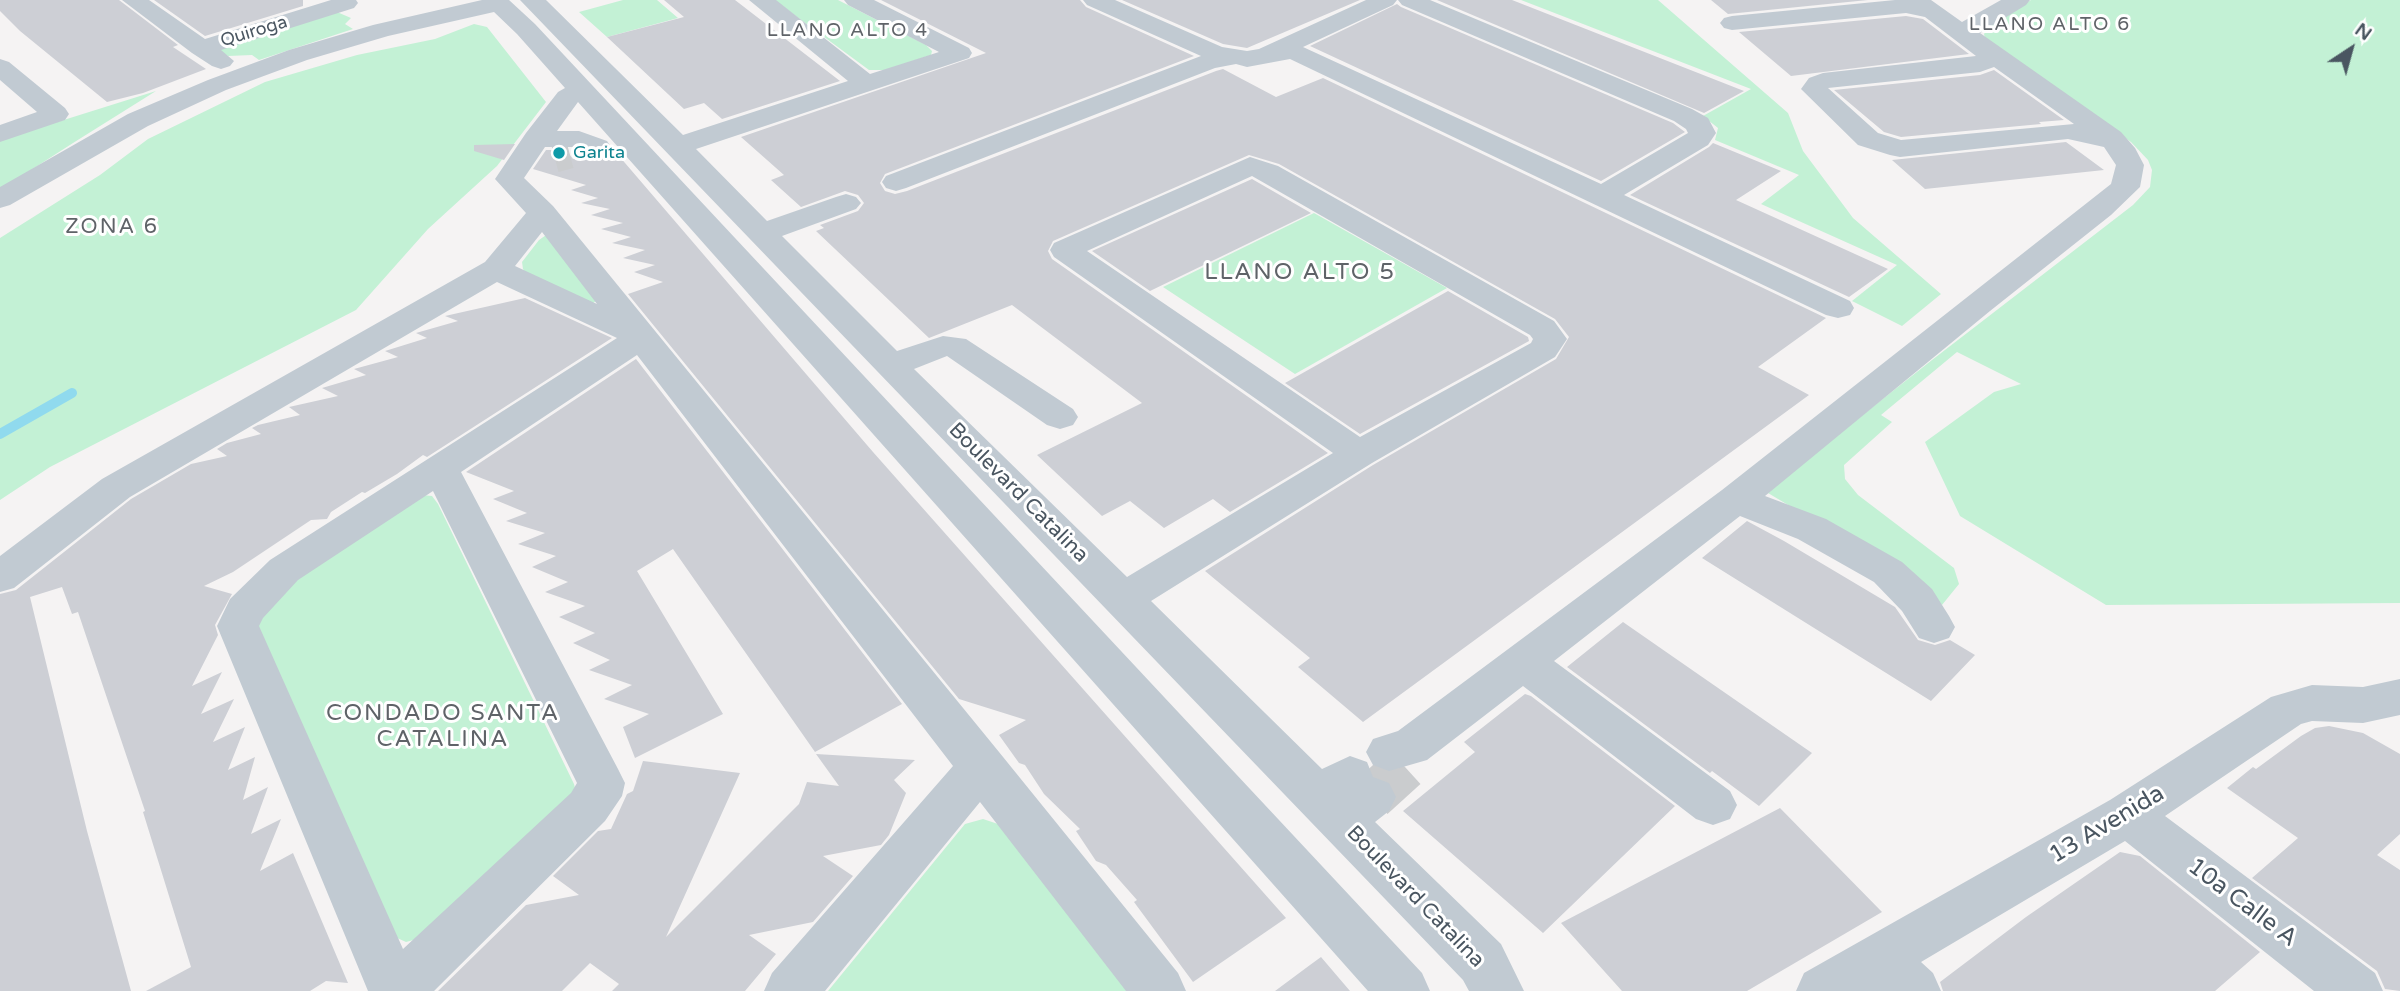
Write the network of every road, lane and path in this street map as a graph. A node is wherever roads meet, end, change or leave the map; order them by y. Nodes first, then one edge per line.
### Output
1 (134, 0) edge
2 (761, 0) edge
3 (856, 0) edge
4 (1095, 0) edge
5 (1385, 0) edge
6 (1410, 0) edge
7 (1778, 0) edge
8 (2018, 0) edge
9 (344, 1) edge
10 (509, 1) edge
11 (1925, 6) edge
12 (369, 16) dead end
13 (1798, 16) junction
14 (1732, 23) dead end
15 (1979, 45) junction
16 (201, 48) junction
17 (1266, 55) junction
18 (1233, 58) junction
19 (225, 64) dead end
20 (0, 67) edge
21 (867, 84) junction
22 (580, 89) junction
23 (0, 134) edge
24 (612, 143) junction
25 (678, 146) junction
26 (2119, 146) junction
27 (540, 153) junction
28 (896, 182) dead end
29 (1602, 196) junction
30 (0, 199) edge
31 (846, 203) dead end
32 (542, 212) junction
33 (762, 233) junction
34 (496, 269) junction
35 (1838, 308) dead end
36 (642, 337) junction
37 (892, 365) junction
38 (1060, 417) dead end
39 (1359, 454) junction
40 (440, 468) junction
41 (1736, 499) junction
42 (0, 576) edge
43 (1123, 599) junction
44 (1934, 627) dead end
45 (1523, 662) junction
46 (2388, 710) edge
47 (982, 766) junction
48 (1369, 779) junction
49 (1713, 805) dead end
50 (2127, 815) junction
51 (1897, 974) edge
52 (396, 991) edge
53 (791, 991) edge
54 (1159, 991) edge
55 (1403, 991) edge
56 (1497, 991) edge
57 (1823, 991) edge
58 (2356, 991) edge

1 - 16 street, Quiroga
2 - 21 street
3 - 21 street
4 - 18 street
5 - 17 street
6 - 29 street
7 - 13 street
8 - 15 street
9 - 12 street, Quiroga
9 - 16 street, Quiroga
10 - 22 street
10 - 25 street, Boulevard Catalina
10 - 30 street
11 - 13 street
11 - 15 street
13 - 14 street
15 - 26 street
15 - 26 street
16 - 19 street, Quiroga
17 - 18 street
17 - 29 street
18 - 28 street
20 - 23 street
21 - 25 street
22 - 24 street
22 - 27 street
24 - 27 street
24 - 27 street
24 - 55 street
25 - 33 street, Boulevard Catalina
26 - 41 street
27 - 32 street
29 - 35 street
31 - 33 street
32 - 34 street
32 - 36 street
33 - 37 street, Boulevard Catalina
34 - 36 street
34 - 42 street
36 - 40 street
36 - 47 street
37 - 38 street
37 - 43 street, Boulevard Catalina
39 - 39 street
39 - 43 street
40 - 52 street
40 - 52 street
41 - 44 street
41 - 45 street
43 - 48 street, Boulevard Catalina
45 - 48 street
45 - 49 street
46 - 50 street, 13 Avenida
47 - 53 street
47 - 54 street
48 - 56 street, Boulevard Catalina
50 - 51 street, 13 Avenida
50 - 58 street, 10a Calle A
51 - 57 street, 13 Avenida

